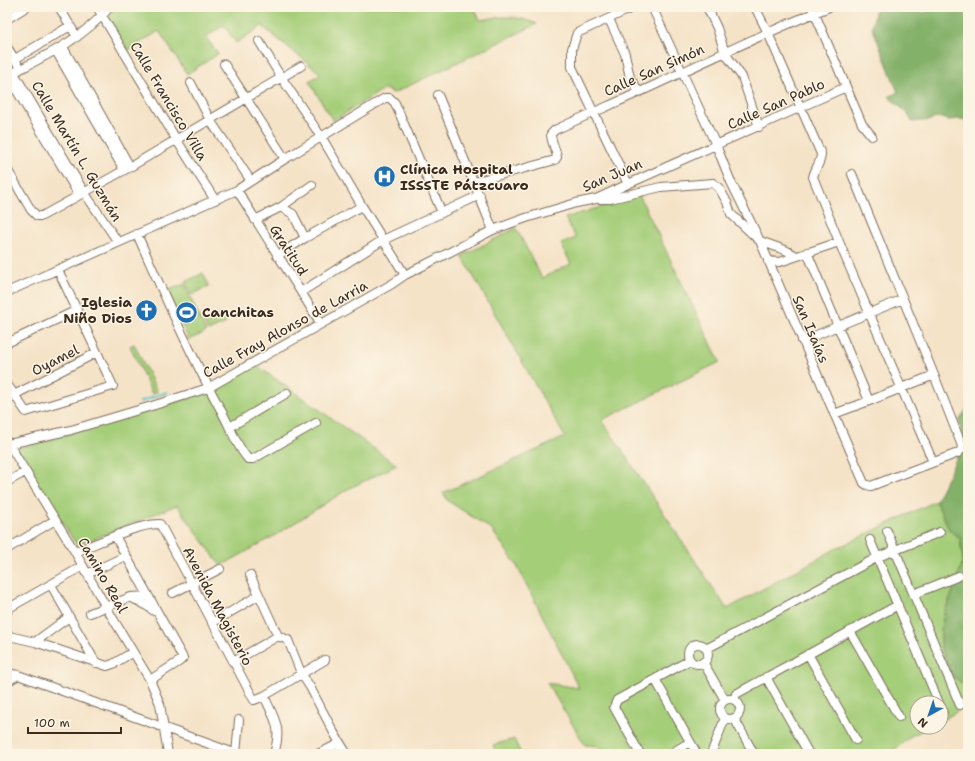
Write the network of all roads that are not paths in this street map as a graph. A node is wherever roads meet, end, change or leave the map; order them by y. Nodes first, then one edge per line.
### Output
1 (26, 7) edge
2 (59, 7) edge
3 (97, 7) edge
4 (110, 7) edge
5 (634, 7) edge
6 (652, 7) edge
7 (707, 7) edge
8 (755, 7) edge
9 (829, 7) edge
10 (814, 10) edge
11 (102, 16) junction
12 (7, 19) edge
13 (608, 19) junction
14 (70, 26) junction
15 (768, 33) junction
16 (78, 37) junction
17 (259, 41) dead end
18 (7, 47) edge
19 (59, 49) junction
20 (725, 53) junction
21 (15, 59) junction
22 (224, 64) dead end
23 (301, 66) dead end
24 (683, 72) junction
25 (12, 74) edge
26 (281, 77) junction
27 (191, 83) dead end
28 (846, 87) junction
29 (639, 92) junction
30 (438, 95) dead end
31 (246, 98) junction
32 (801, 108) junction
33 (593, 111) junction
34 (210, 120) junction
35 (758, 127) junction
36 (872, 136) dead end
37 (322, 138) junction
38 (176, 140) junction
39 (716, 145) junction
40 (285, 159) junction
41 (127, 168) junction
42 (7, 169) edge
43 (852, 174) dead end
44 (251, 181) junction
45 (474, 182) junction
46 (628, 184) junction
47 (312, 185) dead end
48 (236, 190) junction
49 (82, 193) junction
50 (480, 195) junction
51 (596, 199) junction
52 (215, 200) junction
53 (362, 206) junction
54 (281, 207) junction
55 (442, 214) junction
56 (254, 220) junction
57 (493, 230) junction
58 (137, 234) junction
59 (305, 238) junction
60 (383, 240) junction
61 (760, 241) junction
62 (118, 242) junction
63 (839, 242) junction
64 (807, 252) junction
65 (278, 256) junction
66 (797, 256) junction
67 (768, 261) junction
68 (58, 270) junction
69 (405, 275) junction
70 (7, 292) edge
71 (301, 292) junction
72 (903, 298) junction
73 (77, 310) junction
74 (869, 313) junction
75 (321, 324) junction
76 (837, 326) junction
77 (802, 341) junction
78 (7, 343) edge
79 (96, 353) junction
80 (934, 375) junction
81 (7, 384) edge
82 (208, 388) junction
83 (902, 388) junction
84 (287, 393) dead end
85 (14, 395) junction
86 (869, 401) junction
87 (834, 414) junction
88 (316, 423) dead end
89 (230, 427) junction
90 (8, 443) edge
91 (933, 462) junction
92 (25, 472) junction
93 (7, 482) edge
94 (55, 520) junction
95 (887, 531) dead end
96 (940, 532) dead end
97 (115, 536) junction
98 (870, 540) dead end
99 (7, 548) edge
100 (895, 549) junction
101 (75, 552) junction
102 (126, 556) junction
103 (878, 557) junction
104 (220, 568) dead end
105 (85, 570) junction
106 (250, 575) dead end
107 (959, 576) dead end
108 (192, 583) junction
109 (51, 585) junction
110 (173, 593) dead end
111 (914, 594) junction
112 (259, 595) junction
113 (147, 596) junction
114 (131, 597) junction
115 (898, 605) junction
116 (106, 607) junction
117 (8, 608) edge
118 (90, 613) dead end
119 (158, 614) junction
120 (69, 617) junction
121 (212, 623) junction
122 (850, 631) junction
123 (7, 632) edge
124 (278, 636) junction
125 (35, 642) junction
126 (706, 649) junction
127 (133, 652) junction
128 (808, 654) junction
129 (325, 660) dead end
130 (690, 660) junction
131 (233, 662) junction
132 (703, 662) junction
133 (96, 663) junction
134 (7, 673) edge
135 (301, 673) junction
136 (18, 675) junction
137 (766, 677) junction
138 (655, 679) junction
139 (150, 680) junction
140 (7, 682) edge
141 (936, 695) edge
142 (264, 696) junction
143 (729, 700) junction
144 (960, 705) dead end
145 (899, 717) dead end
146 (725, 718) junction
147 (734, 718) junction
148 (239, 720) dead end
149 (164, 727) junction
150 (856, 740) dead end
151 (690, 742) junction
152 (340, 744) junction
153 (168, 754) edge
154 (236, 754) edge
155 (274, 754) edge
156 (318, 754) edge
157 (347, 754) edge
158 (640, 754) edge
159 (670, 754) edge
160 (697, 754) edge
161 (711, 754) edge
162 (754, 754) edge
163 (809, 754) edge

1 - 12 street
2 - 14 street
3 - 11 street, Calle Francisco Villa
4 - 11 street
5 - 13 street
6 - 24 street, San Isaías
7 - 20 street
8 - 15 street
9 - 10 street, Calle San Simón
10 - 15 street, Calle San Simón
10 - 28 street
11 - 16 street
11 - 38 street, Calle Francisco Villa
13 - 29 street
13 - 33 street
14 - 16 street
14 - 21 street
15 - 20 street, Calle San Simón
15 - 32 street
16 - 19 street
17 - 26 street
18 - 21 street, Calle Martín L. Guzmán
19 - 25 street
19 - 41 street
20 - 24 street, Calle San Simón
20 - 35 street
21 - 25 street, Calle Martín L. Guzmán
22 - 31 street
23 - 26 street
24 - 29 street, Calle San Simón
24 - 39 street, San Isaías
25 - 49 street, Calle Martín L. Guzmán
26 - 31 street
26 - 37 street
27 - 34 street
28 - 32 street, Calle San Pablo
28 - 36 street
29 - 33 street, Calle San Simón
30 - 45 street
31 - 34 street
31 - 40 street
32 - 35 street, Calle San Pablo
32 - 63 street
33 - 45 street, Calle San Simón
33 - 46 street
34 - 38 street
34 - 44 street
35 - 39 street, Calle San Pablo
37 - 40 street
37 - 53 street
37 - 55 street
38 - 41 street
38 - 52 street, Calle Francisco Villa
39 - 46 street, San Juan
39 - 61 street, San Isaías
40 - 44 street
41 - 49 street
42 - 49 street
43 - 72 street
44 - 48 street
45 - 50 street
46 - 51 street, San Juan
47 - 54 street
48 - 52 street
48 - 56 street, Gratitud
49 - 62 street, Calle Martín L. Guzmán
50 - 55 street
50 - 57 street
51 - 57 street, San Juan
51 - 61 street
52 - 58 street
53 - 59 street
53 - 60 street
54 - 56 street
54 - 59 street
55 - 60 street
56 - 65 street, Gratitud
57 - 69 street, Calle Fray Alonso de Larria
58 - 62 street
58 - 82 street
59 - 65 street
60 - 69 street
60 - 71 street
61 - 66 street
61 - 67 street, San Isaías
62 - 68 street
63 - 64 street
63 - 74 street
64 - 66 street
64 - 76 street
65 - 71 street, Gratitud
66 - 67 street
67 - 77 street, San Isaías
68 - 70 street
68 - 73 street
69 - 75 street, Calle Fray Alonso de Larria
71 - 75 street, Gratitud
72 - 74 street
72 - 80 street
73 - 78 street
73 - 79 street
74 - 76 street
74 - 83 street
75 - 82 street, Calle Fray Alonso de Larria
76 - 77 street
76 - 86 street
77 - 87 street, San Isaías
79 - 85 street, Oyamel
79 - 85 street, Oyamel
80 - 83 street
80 - 91 street
81 - 85 street
82 - 89 street
82 - 90 street, Calle Fray Alonso de Larria
83 - 86 street
83 - 91 street
84 - 89 street
86 - 87 street
87 - 91 street, San Isaías
88 - 89 street
90 - 92 street, Camino Real
92 - 93 street
92 - 94 street, Camino Real
94 - 99 street
94 - 101 street, Camino Real
95 - 100 street
96 - 100 street
97 - 101 street
97 - 102 street
97 - 108 street, Avenida Magisterio
98 - 103 street
100 - 103 street
100 - 111 street
101 - 105 street, Camino Real
102 - 105 street
102 - 113 street
103 - 115 street
103 - 126 street
104 - 108 street
105 - 109 street
105 - 116 street, Camino Real
106 - 112 street
107 - 111 street
108 - 110 street
108 - 121 street, Avenida Magisterio
109 - 117 street
109 - 120 street
111 - 144 street
112 - 121 street
112 - 124 street
113 - 114 street
113 - 119 street
114 - 116 street
114 - 119 street
115 - 122 street
115 - 141 street
116 - 118 street
116 - 127 street, Camino Real
119 - 139 street
120 - 125 street
120 - 133 street
121 - 131 street, Avenida Magisterio
122 - 128 street
122 - 145 street
123 - 125 street
124 - 131 street
124 - 135 street
125 - 133 street
126 - 130 street
126 - 132 street
127 - 133 street
127 - 139 street, Camino Real
128 - 137 street
128 - 150 street
129 - 135 street
130 - 132 street
130 - 138 street
131 - 142 street, Avenida Magisterio
132 - 143 street
134 - 136 street
135 - 142 street
135 - 152 street
136 - 140 street
136 - 149 street
137 - 143 street
137 - 163 street
138 - 151 street
138 - 158 street
139 - 149 street, Camino Real
142 - 155 street
143 - 146 street
143 - 147 street
146 - 147 street
146 - 161 street
147 - 162 street
148 - 154 street
149 - 153 street, Camino Real
149 - 154 street
151 - 159 street
151 - 160 street
152 - 156 street
152 - 157 street

